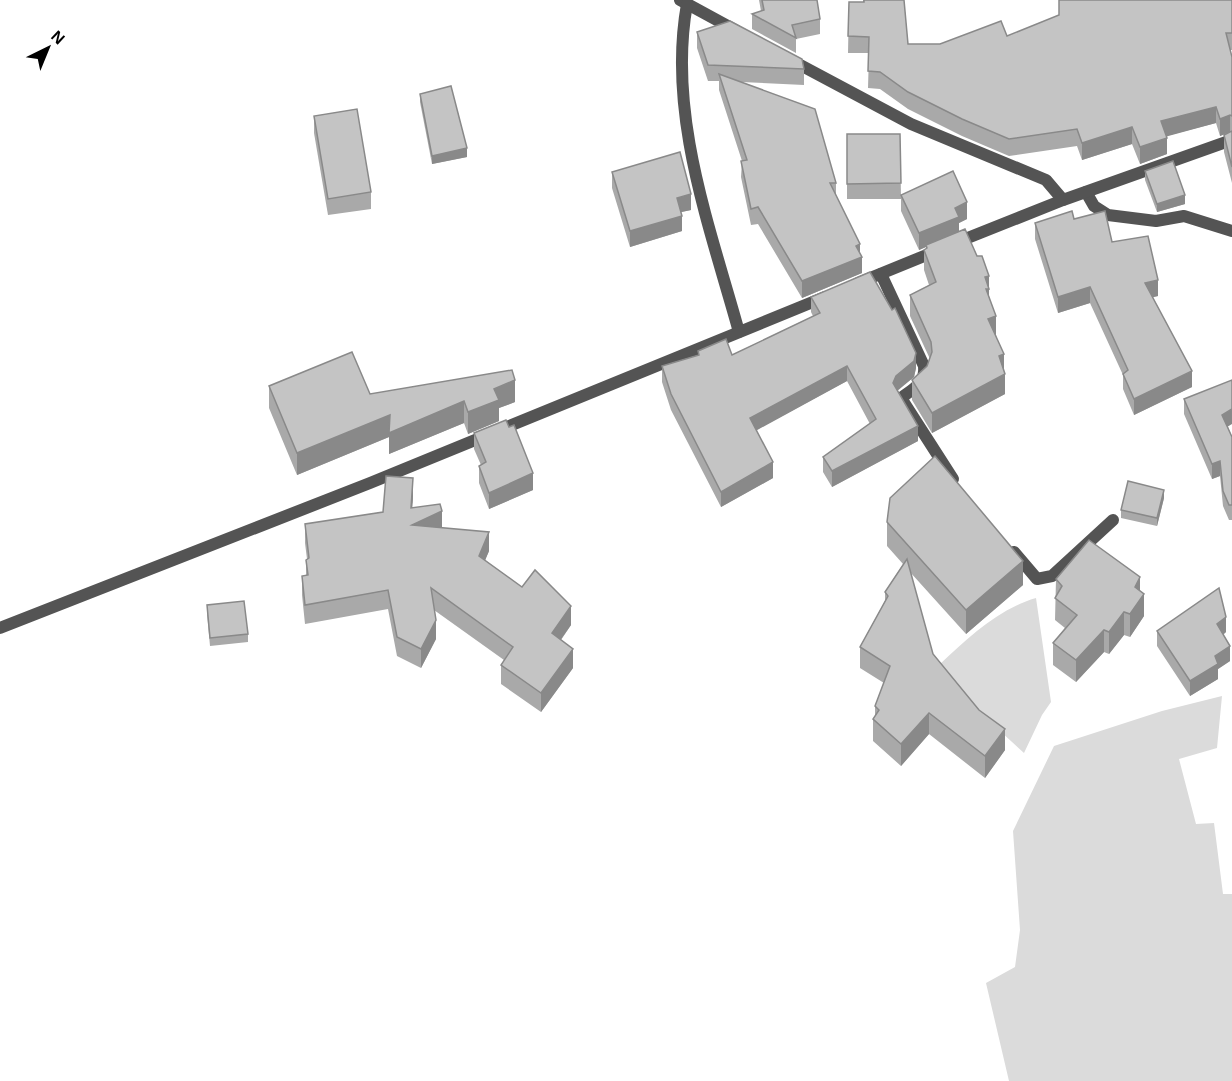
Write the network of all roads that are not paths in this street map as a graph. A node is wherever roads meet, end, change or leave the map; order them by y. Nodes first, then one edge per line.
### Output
1 (684, 2) edge
2 (746, 35) edge
3 (775, 51) edge
4 (1232, 140) edge
5 (1086, 192) junction
6 (1063, 200) junction
7 (1232, 231) edge
8 (881, 274) junction
9 (739, 332) junction
10 (963, 492) edge
11 (1113, 520) dead end
12 (1007, 544) edge
13 (0, 628) edge

1 - 2 street
1 - 9 street
3 - 6 street
4 - 5 street
5 - 6 street
5 - 7 street
6 - 8 street
8 - 9 street
8 - 10 street
9 - 13 street
11 - 12 street

